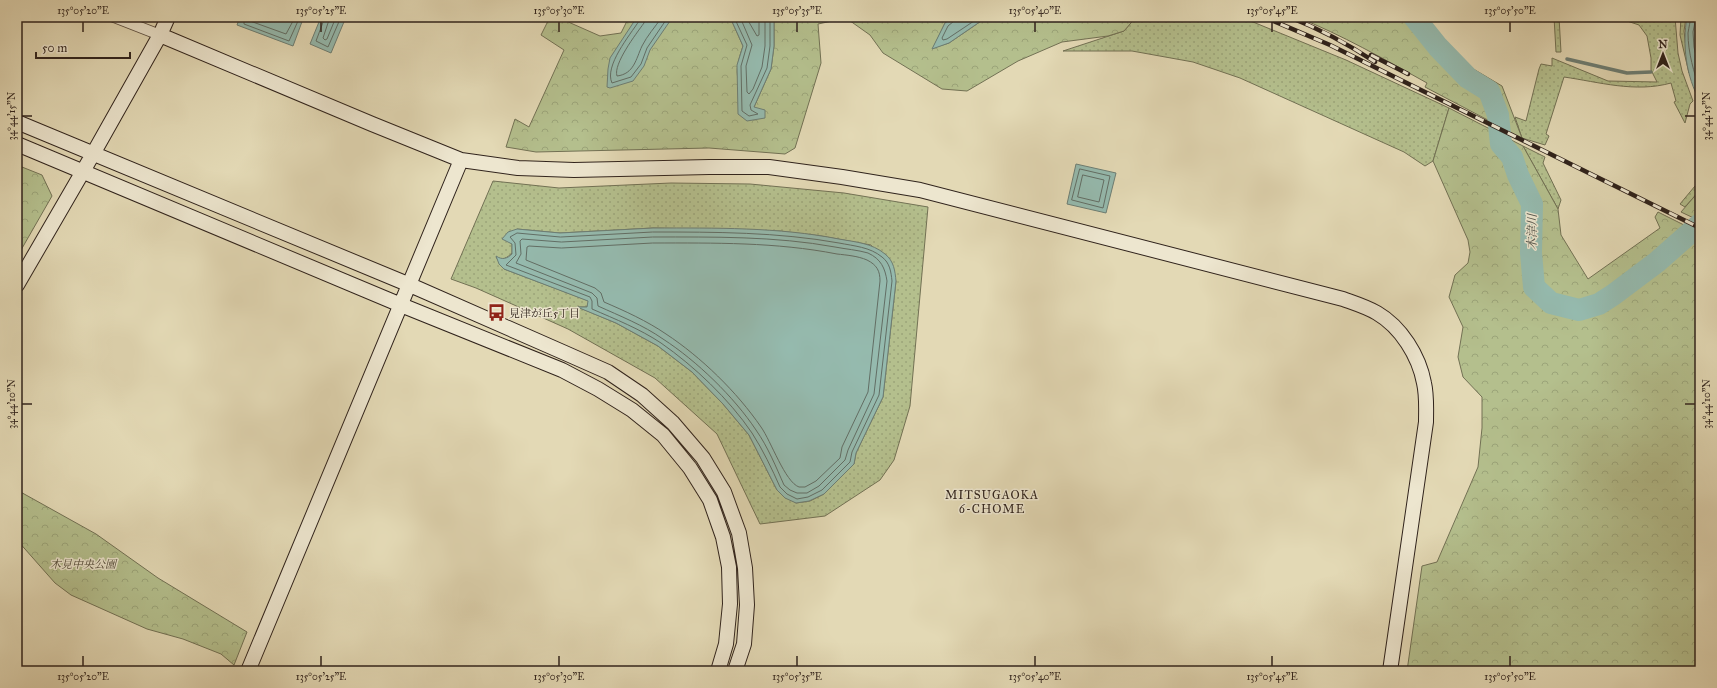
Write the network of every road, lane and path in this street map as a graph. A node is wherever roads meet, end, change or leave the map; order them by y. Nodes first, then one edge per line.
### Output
1 (114, 17) edge
2 (168, 17) edge
3 (160, 35) junction
4 (17, 122) edge
5 (17, 144) edge
6 (93, 154) junction
7 (461, 160) junction
8 (82, 172) junction
9 (17, 285) edge
10 (410, 285) junction
11 (402, 305) junction
12 (248, 671) edge
13 (718, 671) edge
14 (735, 671) edge
15 (1390, 671) edge

1 - 3 street
2 - 3 street
3 - 6 street
3 - 7 street
4 - 6 street
5 - 8 street
6 - 8 street
6 - 10 street
7 - 10 street
7 - 15 street
8 - 9 street
8 - 11 street
10 - 11 street
10 - 14 street
11 - 12 street
11 - 13 street

